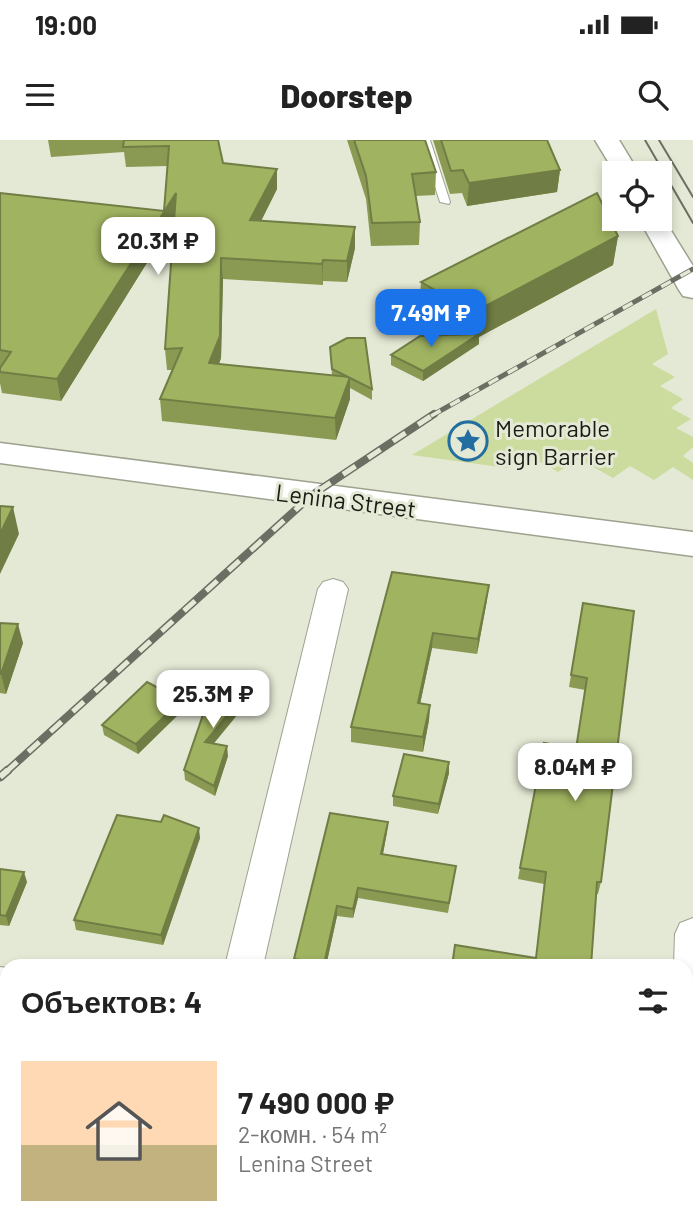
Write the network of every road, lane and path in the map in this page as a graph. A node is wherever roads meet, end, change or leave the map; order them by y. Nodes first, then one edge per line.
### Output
1 (425, 140) edge
2 (609, 141) edge
3 (620, 161) edge
4 (445, 202) dead end
5 (659, 231) edge
6 (693, 290) edge
7 (0, 453) edge
8 (693, 544) edge
9 (333, 589) dead end
10 (693, 934) edge
11 (246, 959) edge
12 (693, 1078) edge

1 - 4 lane
2 - 3 main road
5 - 6 main road
7 - 8 main road, Lenina Street
9 - 11 street
10 - 12 street

